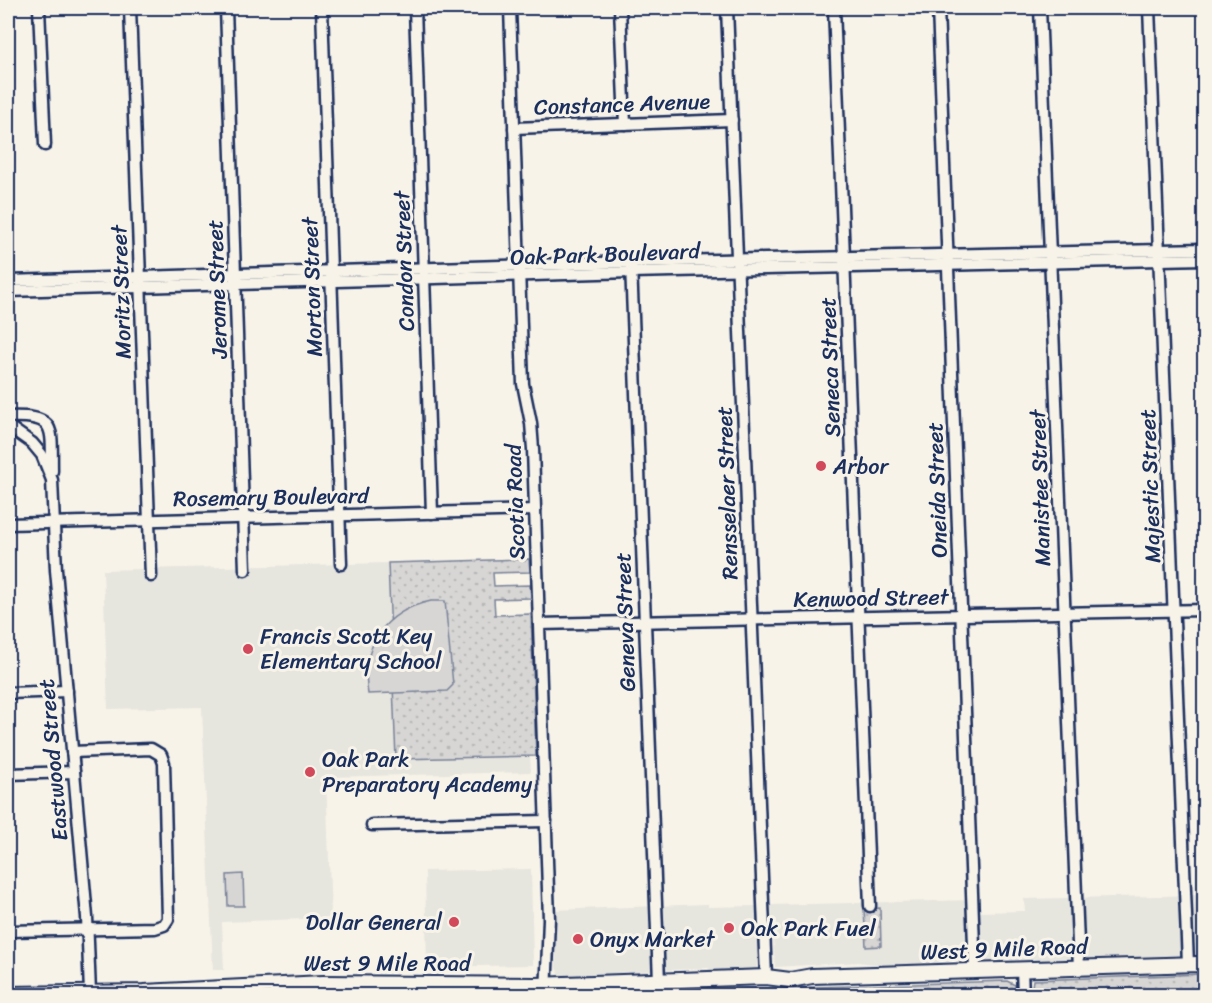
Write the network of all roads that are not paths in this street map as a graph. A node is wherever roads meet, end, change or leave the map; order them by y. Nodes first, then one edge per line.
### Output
1 (39, 8) edge
2 (130, 8) edge
3 (226, 8) edge
4 (322, 8) edge
5 (415, 8) edge
6 (510, 8) edge
7 (620, 8) edge
8 (727, 8) edge
9 (834, 8) edge
10 (938, 8) edge
11 (1040, 8) edge
12 (1149, 8) edge
13 (732, 120) junction
14 (625, 124) junction
15 (514, 128) junction
16 (45, 145) dead end
17 (1204, 249) edge
18 (1160, 255) junction
19 (1051, 258) junction
20 (1204, 259) edge
21 (947, 260) junction
22 (845, 263) junction
23 (738, 265) junction
24 (631, 267) junction
25 (519, 271) junction
26 (424, 273) junction
27 (331, 276) junction
28 (236, 279) junction
29 (8, 281) edge
30 (140, 282) junction
31 (8, 291) edge
32 (8, 417) edge
33 (8, 426) edge
34 (52, 480) junction
35 (535, 510) junction
36 (432, 513) junction
37 (340, 515) junction
38 (244, 518) junction
39 (148, 520) junction
40 (54, 523) junction
41 (8, 524) edge
42 (341, 564) dead end
43 (245, 570) dead end
44 (151, 576) dead end
45 (1204, 610) edge
46 (1174, 611) junction
47 (1065, 613) junction
48 (961, 615) junction
49 (859, 618) junction
50 (752, 620) junction
51 (645, 622) junction
52 (539, 624) junction
53 (67, 691) junction
54 (8, 693) edge
55 (72, 752) junction
56 (74, 772) junction
57 (8, 774) edge
58 (546, 821) junction
59 (372, 825) dead end
60 (870, 906) dead end
61 (88, 929) junction
62 (8, 931) edge
63 (1199, 964) edge
64 (1079, 968) junction
65 (1022, 969) junction
66 (975, 971) junction
67 (766, 977) junction
68 (658, 981) junction
69 (323, 989) edge
70 (428, 989) edge
71 (546, 990) edge
72 (229, 991) edge
73 (90, 993) junction
74 (8, 994) edge
75 (132, 994) edge
76 (1023, 996) edge

1 - 16 street
2 - 30 street, Moritz Street
3 - 28 street, Jerome Street
4 - 27 street, Morton Street
5 - 26 street, Condon Street
6 - 15 street, Scotia Road
7 - 14 street
8 - 13 street, Rensselaer Street
9 - 22 street, Seneca Street
10 - 21 street, Oneida Street
11 - 19 street, Manistee Street
12 - 18 street, Majestic Street
13 - 14 street, Constance Avenue
13 - 23 street, Rensselaer Street
14 - 15 street, Constance Avenue
15 - 25 street, Scotia Road
17 - 18 street, Oak Park Boulevard
18 - 19 street, Oak Park Boulevard
18 - 20 street, Oak Park Boulevard
18 - 46 street, Majestic Street
19 - 21 street, Oak Park Boulevard
19 - 47 street, Manistee Street
21 - 22 street, Oak Park Boulevard
21 - 48 street, Oneida Street
22 - 23 street, Oak Park Boulevard
22 - 49 street, Seneca Street
23 - 24 street, Oak Park Boulevard
23 - 50 street, Rensselaer Street
24 - 25 street, Oak Park Boulevard
24 - 51 street, Geneva Street
25 - 26 street, Oak Park Boulevard
25 - 35 street, Scotia Road
26 - 27 street, Oak Park Boulevard
26 - 36 street, Condon Street
27 - 28 street, Oak Park Boulevard
27 - 37 street, Morton Street
28 - 30 street, Oak Park Boulevard
28 - 38 street, Jerome Street
29 - 30 street, Oak Park Boulevard
30 - 31 street, Oak Park Boulevard
30 - 39 street, Moritz Street
32 - 34 street, Eastwood Street
33 - 34 street
34 - 40 street, Eastwood Street
35 - 36 street, Rosemary Boulevard
35 - 52 street, Scotia Road
36 - 37 street, Rosemary Boulevard
37 - 38 street, Rosemary Boulevard
37 - 42 street, Morton Street
38 - 39 street, Rosemary Boulevard
38 - 43 street, Jerome Street
39 - 40 street, Rosemary Boulevard
39 - 44 street, Moritz Street
40 - 41 street, Rosemary Boulevard
40 - 53 street, Eastwood Street
45 - 46 street, Kenwood Street
46 - 47 street, Kenwood Street
46 - 63 street, Majestic Street
47 - 48 street, Kenwood Street
47 - 64 street, Manistee Street
48 - 49 street, Kenwood Street
48 - 66 street, Oneida Street
49 - 50 street, Kenwood Street
49 - 60 street, Seneca Street
50 - 51 street, Kenwood Street
50 - 67 street, Rensselaer Street
51 - 52 street, Kenwood Street
51 - 68 street, Geneva Street
52 - 58 street, Scotia Road
53 - 54 street
53 - 55 street, Eastwood Street
55 - 56 street, Eastwood Street
55 - 61 street
56 - 57 street
56 - 61 street, Eastwood Street
58 - 59 street
58 - 71 street, Scotia Road
61 - 62 street
61 - 73 street, Eastwood Street
63 - 64 main road, West 9 Mile Road
64 - 65 main road, West 9 Mile Road
65 - 66 main road, West 9 Mile Road
65 - 76 street
66 - 67 main road, West 9 Mile Road
67 - 68 main road, West 9 Mile Road
68 - 71 main road, West 9 Mile Road
69 - 70 main road, West 9 Mile Road
69 - 72 main road, West 9 Mile Road
70 - 71 main road, West 9 Mile Road
72 - 75 main road, West 9 Mile Road
73 - 74 main road, West 9 Mile Road
73 - 75 main road, West 9 Mile Road

